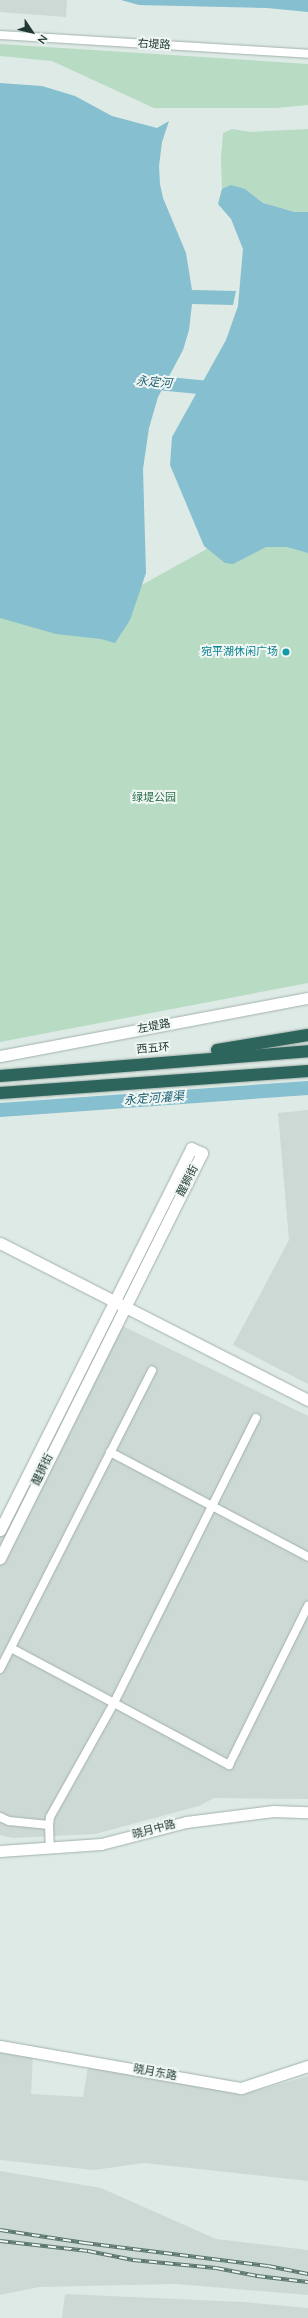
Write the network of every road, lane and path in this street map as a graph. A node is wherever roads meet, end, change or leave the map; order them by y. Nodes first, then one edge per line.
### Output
1 (0, 35) edge
2 (308, 54) edge
3 (308, 998) edge
4 (308, 1035) edge
5 (308, 1051) edge
6 (0, 1056) edge
7 (141, 1063) junction
8 (308, 1071) edge
9 (0, 1076) edge
10 (0, 1094) edge
11 (0, 1243) edge
12 (113, 1301) junction
13 (124, 1306) junction
14 (152, 1371) dead end
15 (308, 1400) edge
16 (256, 1418) dead end
17 (110, 1452) junction
18 (212, 1506) junction
19 (0, 1530) edge
20 (1, 1552) edge
21 (308, 1557) edge
22 (308, 1606) edge
23 (11, 1648) junction
24 (0, 1669) edge
25 (114, 1703) junction
26 (308, 1812) edge
27 (0, 1817) edge
28 (49, 1825) junction
29 (50, 1849) junction
30 (0, 1851) edge
31 (0, 2046) edge
32 (308, 2066) edge

1 - 2 street, 右堤路
3 - 6 street, 左堤路
4 - 7 highway
5 - 7 highway, 西五环
7 - 9 highway, 西五环
8 - 10 highway
11 - 12 street
12 - 13 street
12 - 13 street, 醒狮街
12 - 19 street, 醒狮街
13 - 15 street
13 - 20 street, 醒狮街
14 - 17 street
16 - 18 street
17 - 18 street
17 - 23 street
18 - 21 street
18 - 25 street
22 - 25 street
23 - 24 street
23 - 25 street
25 - 28 street
26 - 29 street, 晓月中路
27 - 28 street
28 - 29 street
29 - 30 street, 晓月中路
31 - 32 street, 晓月东路

